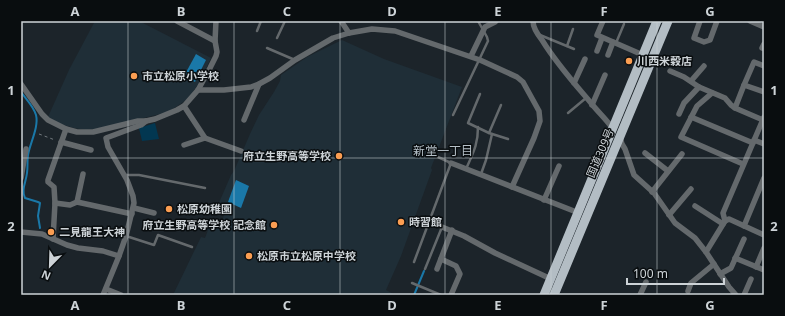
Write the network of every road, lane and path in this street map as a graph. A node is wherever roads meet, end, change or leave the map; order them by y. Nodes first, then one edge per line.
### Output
1 (177, 21) edge
2 (216, 21) edge
3 (261, 21) edge
4 (286, 21) edge
5 (478, 21) edge
6 (496, 21) edge
7 (533, 21) edge
8 (603, 21) edge
9 (657, 21) edge
10 (668, 21) edge
11 (700, 21) edge
12 (717, 21) edge
13 (750, 21) edge
14 (342, 22) edge
15 (624, 24) dead end
16 (764, 27) edge
17 (483, 29) junction
18 (573, 29) dead end
19 (257, 31) dead end
20 (348, 33) junction
21 (539, 36) junction
22 (277, 38) dead end
23 (602, 38) junction
24 (215, 41) junction
25 (614, 43) junction
26 (567, 46) junction
27 (267, 48) dead end
28 (574, 49) dead end
29 (597, 51) dead end
30 (608, 55) dead end
31 (643, 55) junction
32 (470, 56) junction
33 (585, 59) dead end
34 (295, 60) junction
35 (480, 60) junction
36 (704, 66) dead end
37 (764, 66) edge
38 (670, 71) dead end
39 (605, 75) dead end
40 (691, 81) junction
41 (574, 83) junction
42 (21, 84) edge
43 (260, 84) junction
44 (744, 85) junction
45 (699, 87) junction
46 (198, 90) junction
47 (764, 92) edge
48 (480, 94) dead end
49 (712, 94) junction
50 (586, 97) junction
51 (501, 105) dead end
52 (592, 105) junction
53 (184, 106) junction
54 (735, 108) junction
55 (568, 114) dead end
56 (679, 114) dead end
57 (453, 116) dead end
58 (691, 117) junction
59 (763, 118) edge
60 (244, 120) dead end
61 (146, 121) junction
62 (478, 127) junction
63 (66, 129) junction
64 (613, 129) junction
65 (491, 133) junction
66 (39, 134) dead end
67 (620, 137) junction
68 (205, 138) junction
69 (508, 139) dead end
70 (753, 141) junction
71 (61, 142) junction
72 (764, 144) edge
73 (184, 145) dead end
74 (26, 149) dead end
75 (91, 150) dead end
76 (241, 151) dead end
77 (645, 153) dead end
78 (682, 154) dead end
79 (438, 157) dead end
80 (22, 162) edge
81 (451, 163) junction
82 (743, 164) junction
83 (559, 166) dead end
84 (466, 169) junction
85 (668, 171) junction
86 (83, 174) dead end
87 (481, 174) junction
88 (125, 175) junction
89 (21, 178) edge
90 (764, 178) edge
91 (512, 187) junction
92 (205, 188) dead end
93 (691, 189) dead end
94 (652, 192) junction
95 (544, 200) junction
96 (77, 202) junction
97 (55, 204) junction
98 (695, 206) dead end
99 (134, 208) junction
100 (154, 213) dead end
101 (578, 213) junction
102 (132, 214) junction
103 (669, 215) junction
104 (587, 216) junction
105 (724, 222) junction
106 (744, 226) junction
107 (442, 227) joint
108 (452, 230) junction
109 (21, 232) edge
110 (764, 235) edge
111 (126, 236) junction
112 (53, 239) junction
113 (744, 239) dead end
114 (192, 247) dead end
115 (764, 248) edge
116 (706, 252) junction
117 (119, 256) junction
118 (735, 258) junction
119 (441, 259) junction
120 (414, 262) dead end
121 (714, 264) junction
122 (756, 267) junction
123 (425, 269) dead end
124 (437, 269) dead end
125 (764, 270) edge
126 (720, 274) junction
127 (551, 279) junction
128 (751, 279) dead end
129 (646, 282) dead end
130 (412, 283) dead end
131 (106, 289) junction
132 (688, 291) dead end
133 (103, 295) edge
134 (121, 295) edge
135 (441, 295) edge
136 (451, 295) edge
137 (544, 295) edge
138 (554, 295) edge
139 (640, 295) edge
140 (736, 295) edge
141 (744, 295) edge

1 - 24 street
2 - 24 street
3 - 19 lane
4 - 22 lane
5 - 17 lane
6 - 17 street
7 - 21 street
8 - 23 street
9 - 31 highway, 国道309号
10 - 67 highway, 国道309号
11 - 12 street
13 - 16 street
14 - 20 street
15 - 25 lane
17 - 32 street
17 - 35 lane
18 - 26 lane
20 - 32 street
20 - 34 street
21 - 26 lane
21 - 41 street
23 - 25 street
23 - 29 street
24 - 46 street
25 - 30 street
25 - 31 street
26 - 28 lane
27 - 34 lane
31 - 64 highway, 国道309号
32 - 35 street
33 - 41 street
34 - 43 street
35 - 57 lane
35 - 91 street
36 - 40 street
37 - 44 street
38 - 40 street
39 - 52 street
40 - 45 street
41 - 50 street
42 - 63 street
43 - 46 street
43 - 60 street
44 - 47 street
44 - 54 street
45 - 49 street
45 - 56 street
46 - 53 street
48 - 62 lane
49 - 54 street
49 - 58 street
50 - 52 street
50 - 55 lane
51 - 65 lane
52 - 64 street
53 - 61 street
53 - 68 street
54 - 59 street
58 - 70 street
58 - 82 street
59 - 70 street
61 - 63 street
61 - 88 street
62 - 65 lane
62 - 84 lane
63 - 71 street
64 - 67 street
64 - 101 highway, 国道309号
65 - 69 lane
65 - 87 lane
66 - 71 path
67 - 94 street
67 - 104 highway, 国道309号
68 - 73 street
68 - 76 street
70 - 72 street
70 - 82 street
71 - 75 street
71 - 97 street
74 - 80 street
77 - 85 street
78 - 85 street
79 - 81 lane
80 - 89 street
81 - 84 street
81 - 120 lane
82 - 105 street
83 - 95 street
84 - 87 street
85 - 94 street
86 - 96 street
87 - 91 street
88 - 92 lane
88 - 99 street
90 - 106 street
91 - 95 street
93 - 103 street
94 - 103 street
95 - 101 street
96 - 97 street
96 - 102 street
97 - 112 street
98 - 105 street
99 - 100 street
99 - 102 street
101 - 104 street
101 - 127 highway, 国道309号
102 - 111 street
103 - 116 street
104 - 138 highway, 国道309号
105 - 106 street
105 - 116 street
106 - 110 street
107 - 108 street
107 - 123 lane
108 - 119 street
108 - 127 street
109 - 112 street
111 - 114 lane
111 - 117 street
112 - 117 street
113 - 118 street
115 - 122 street
116 - 121 street
117 - 131 street
118 - 122 street
118 - 126 street
119 - 124 street
119 - 136 street
121 - 126 street
121 - 132 street
122 - 125 street
126 - 140 street
127 - 137 highway, 国道309号
128 - 141 street
129 - 139 street
130 - 135 lane
131 - 133 street
131 - 134 street

